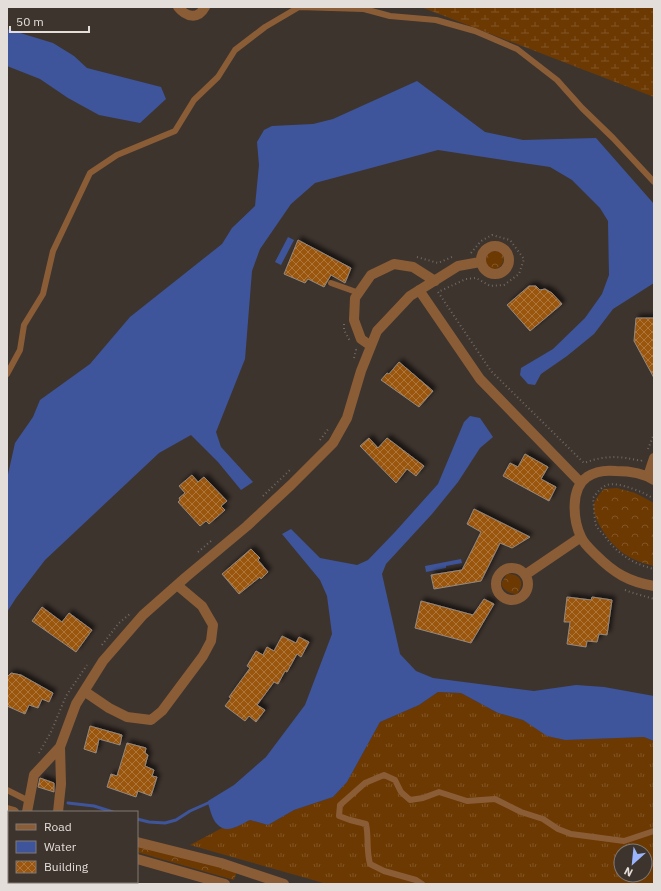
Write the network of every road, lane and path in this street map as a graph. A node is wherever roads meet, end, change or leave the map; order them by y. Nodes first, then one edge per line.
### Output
1 (178, 7) edge
2 (205, 7) edge
3 (654, 182) edge
4 (471, 255) dead end
5 (414, 256) dead end
6 (457, 256) dead end
7 (480, 262) dead end
8 (434, 281) junction
9 (331, 283) dead end
10 (419, 290) junction
11 (359, 293) junction
12 (343, 319) dead end
13 (371, 346) junction
14 (353, 365) dead end
15 (7, 374) edge
16 (330, 426) dead end
17 (654, 434) edge
18 (317, 444) dead end
19 (648, 455) edge
20 (295, 466) dead end
21 (651, 478) edge
22 (581, 483) junction
23 (261, 498) dead end
24 (654, 500) edge
25 (581, 537) junction
26 (216, 538) dead end
27 (198, 552) dead end
28 (654, 569) edge
29 (526, 575) dead end
30 (177, 585) junction
31 (654, 586) edge
32 (135, 608) dead end
33 (101, 647) dead end
34 (87, 665) dead end
35 (84, 691) junction
36 (60, 747) junction
37 (37, 756) dead end
38 (7, 790) edge
39 (29, 801) junction
40 (27, 811) edge
41 (58, 811) edge
42 (654, 831) edge
43 (138, 842) edge
44 (138, 859) edge
45 (225, 884) edge
46 (284, 884) edge
47 (422, 884) edge

1 - 2 street
3 - 15 lane
4 - 19 path
5 - 6 path
7 - 8 street
8 - 10 street
8 - 11 street
9 - 11 lane
10 - 13 street
10 - 22 street
11 - 13 street
12 - 14 path
13 - 30 street
16 - 18 path
17 - 19 path
19 - 21 street
20 - 23 path
21 - 22 street
22 - 25 street
24 - 28 path
25 - 29 street
25 - 31 street
26 - 27 path
30 - 35 street
30 - 35 street
32 - 33 path
34 - 37 path
35 - 36 street
36 - 39 street
36 - 41 street
38 - 39 lane
39 - 40 street
42 - 47 lane
43 - 46 street
44 - 45 street

